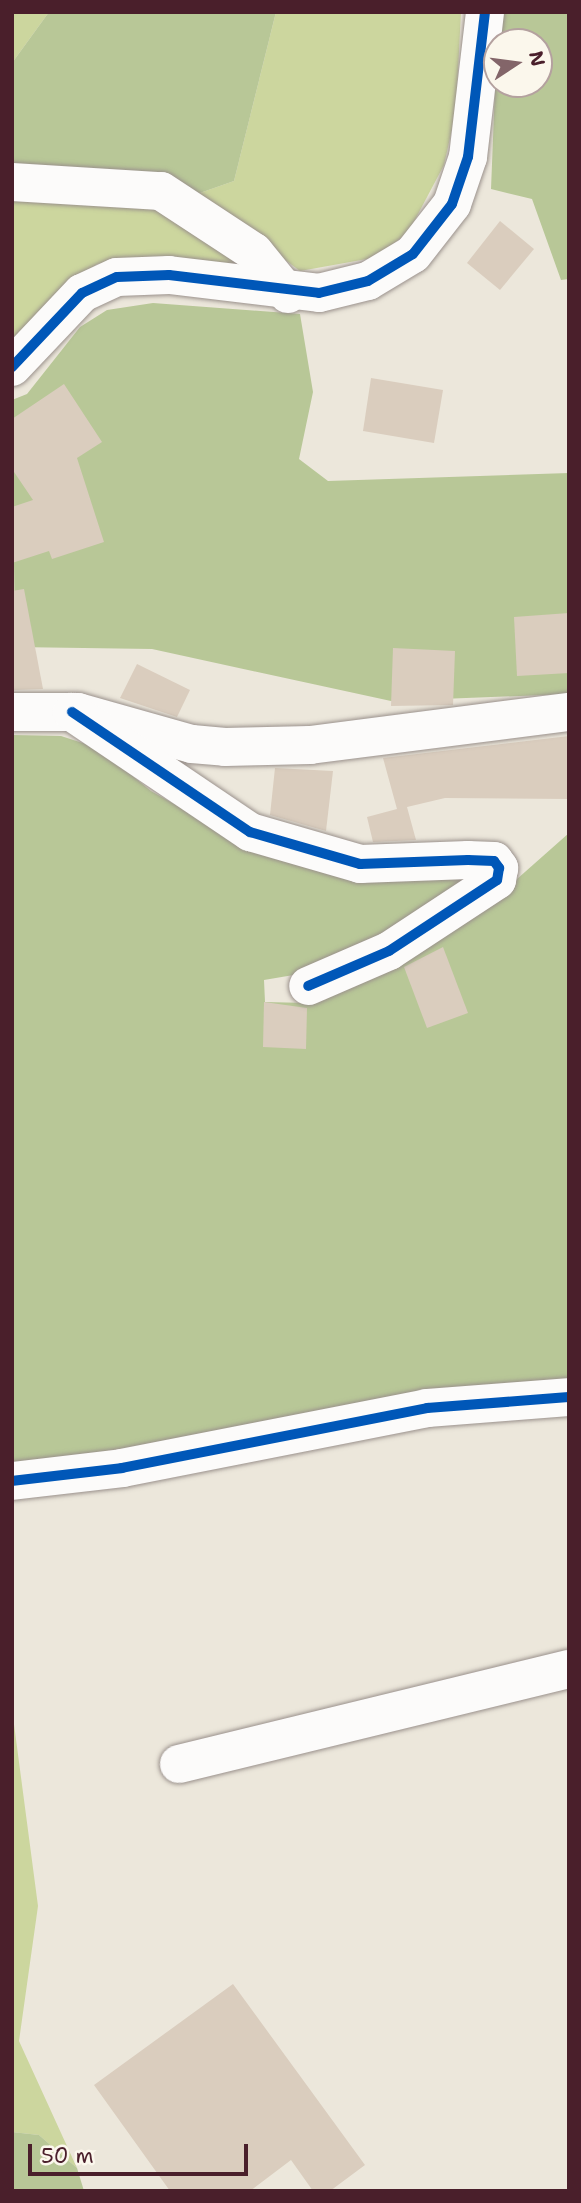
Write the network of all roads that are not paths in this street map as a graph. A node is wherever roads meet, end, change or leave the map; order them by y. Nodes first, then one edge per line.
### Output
1 (485, 12) edge
2 (12, 182) edge
3 (288, 294) junction
4 (12, 367) edge
5 (12, 712) edge
6 (72, 712) junction
7 (569, 712) edge
8 (308, 986) dead end
9 (569, 1397) edge
10 (12, 1481) edge
11 (569, 1669) edge
12 (179, 1763) dead end

1 - 3 street
2 - 3 street
3 - 4 street
5 - 6 street
6 - 7 street
6 - 8 street
9 - 10 street
11 - 12 street

